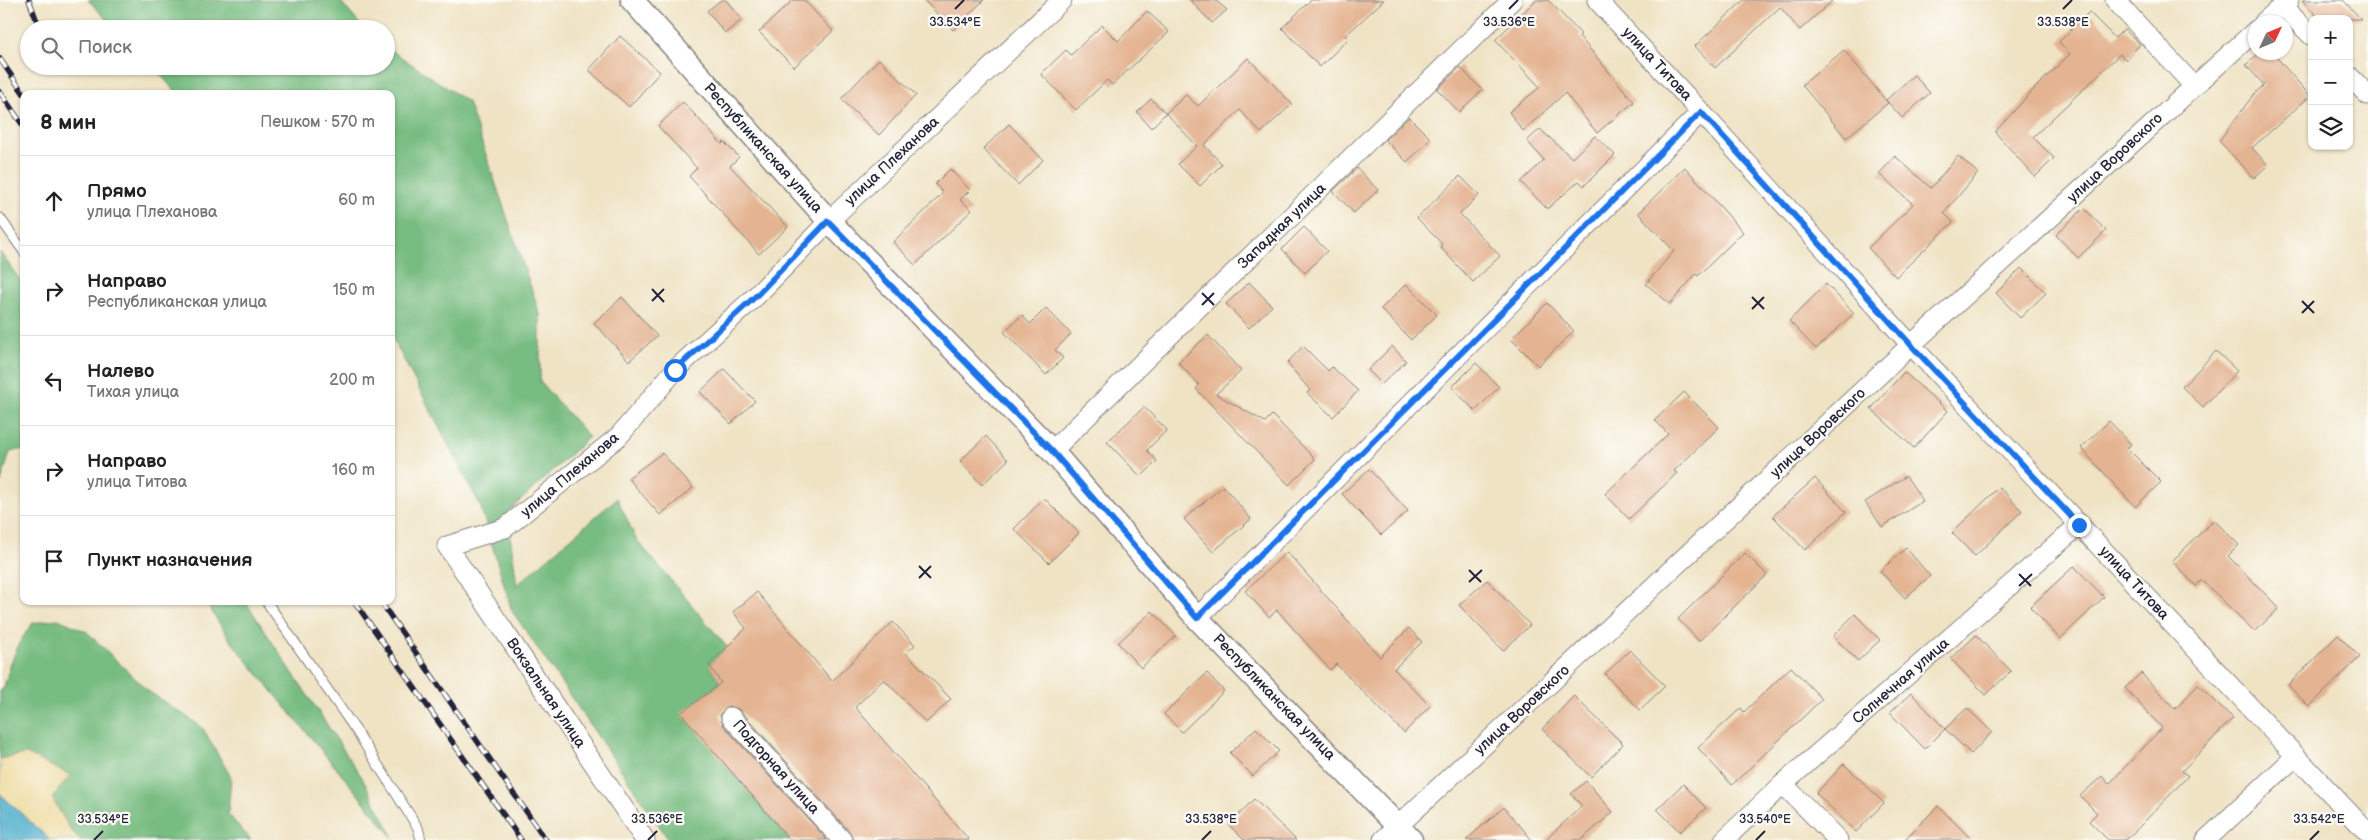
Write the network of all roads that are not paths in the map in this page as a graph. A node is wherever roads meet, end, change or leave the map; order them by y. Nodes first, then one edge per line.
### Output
1 (632, 0) edge
2 (1062, 0) edge
3 (1512, 0) edge
4 (1597, 0) edge
5 (2115, 0) edge
6 (2286, 3) edge
7 (2272, 15) edge
8 (2308, 31) edge
9 (2248, 37) edge
10 (2353, 80) edge
11 (2193, 86) junction
12 (2368, 95) edge
13 (1701, 112) junction
14 (0, 218) edge
15 (828, 221) junction
16 (20, 246) edge
17 (1911, 345) junction
18 (1052, 451) junction
19 (2079, 525) junction
20 (448, 546) joint
21 (269, 605) edge
22 (1197, 618) junction
23 (731, 717) dead end
24 (2296, 756) junction
25 (1783, 784) junction
26 (2368, 833) edge
27 (1397, 835) edge
28 (420, 840) edge
29 (645, 840) edge
30 (842, 840) edge
31 (1724, 840) edge
32 (1838, 840) edge
33 (2206, 840) edge

1 - 15 street, Республиканская улица
2 - 15 street, улица Плеханова
3 - 18 street, Западная улица
4 - 13 street, улица Титова
5 - 11 street
6 - 7 street
6 - 8 street
9 - 11 street, улица Воровского
10 - 12 street
11 - 17 street, улица Воровского
13 - 17 street, улица Титова
13 - 22 street
14 - 16 lane
15 - 18 street, Республиканская улица
15 - 20 street, улица Плеханова
17 - 19 street, улица Титова
17 - 27 street, улица Воровского
18 - 22 street, Республиканская улица
19 - 24 street, улица Титова
19 - 25 street, Солнечная улица
20 - 29 street, Вокзальная улица
21 - 28 lane
22 - 27 street, Республиканская улица
23 - 30 street, Подгорная улица
24 - 26 street, улица Титова
24 - 33 street
25 - 31 street, Солнечная улица
25 - 32 street

